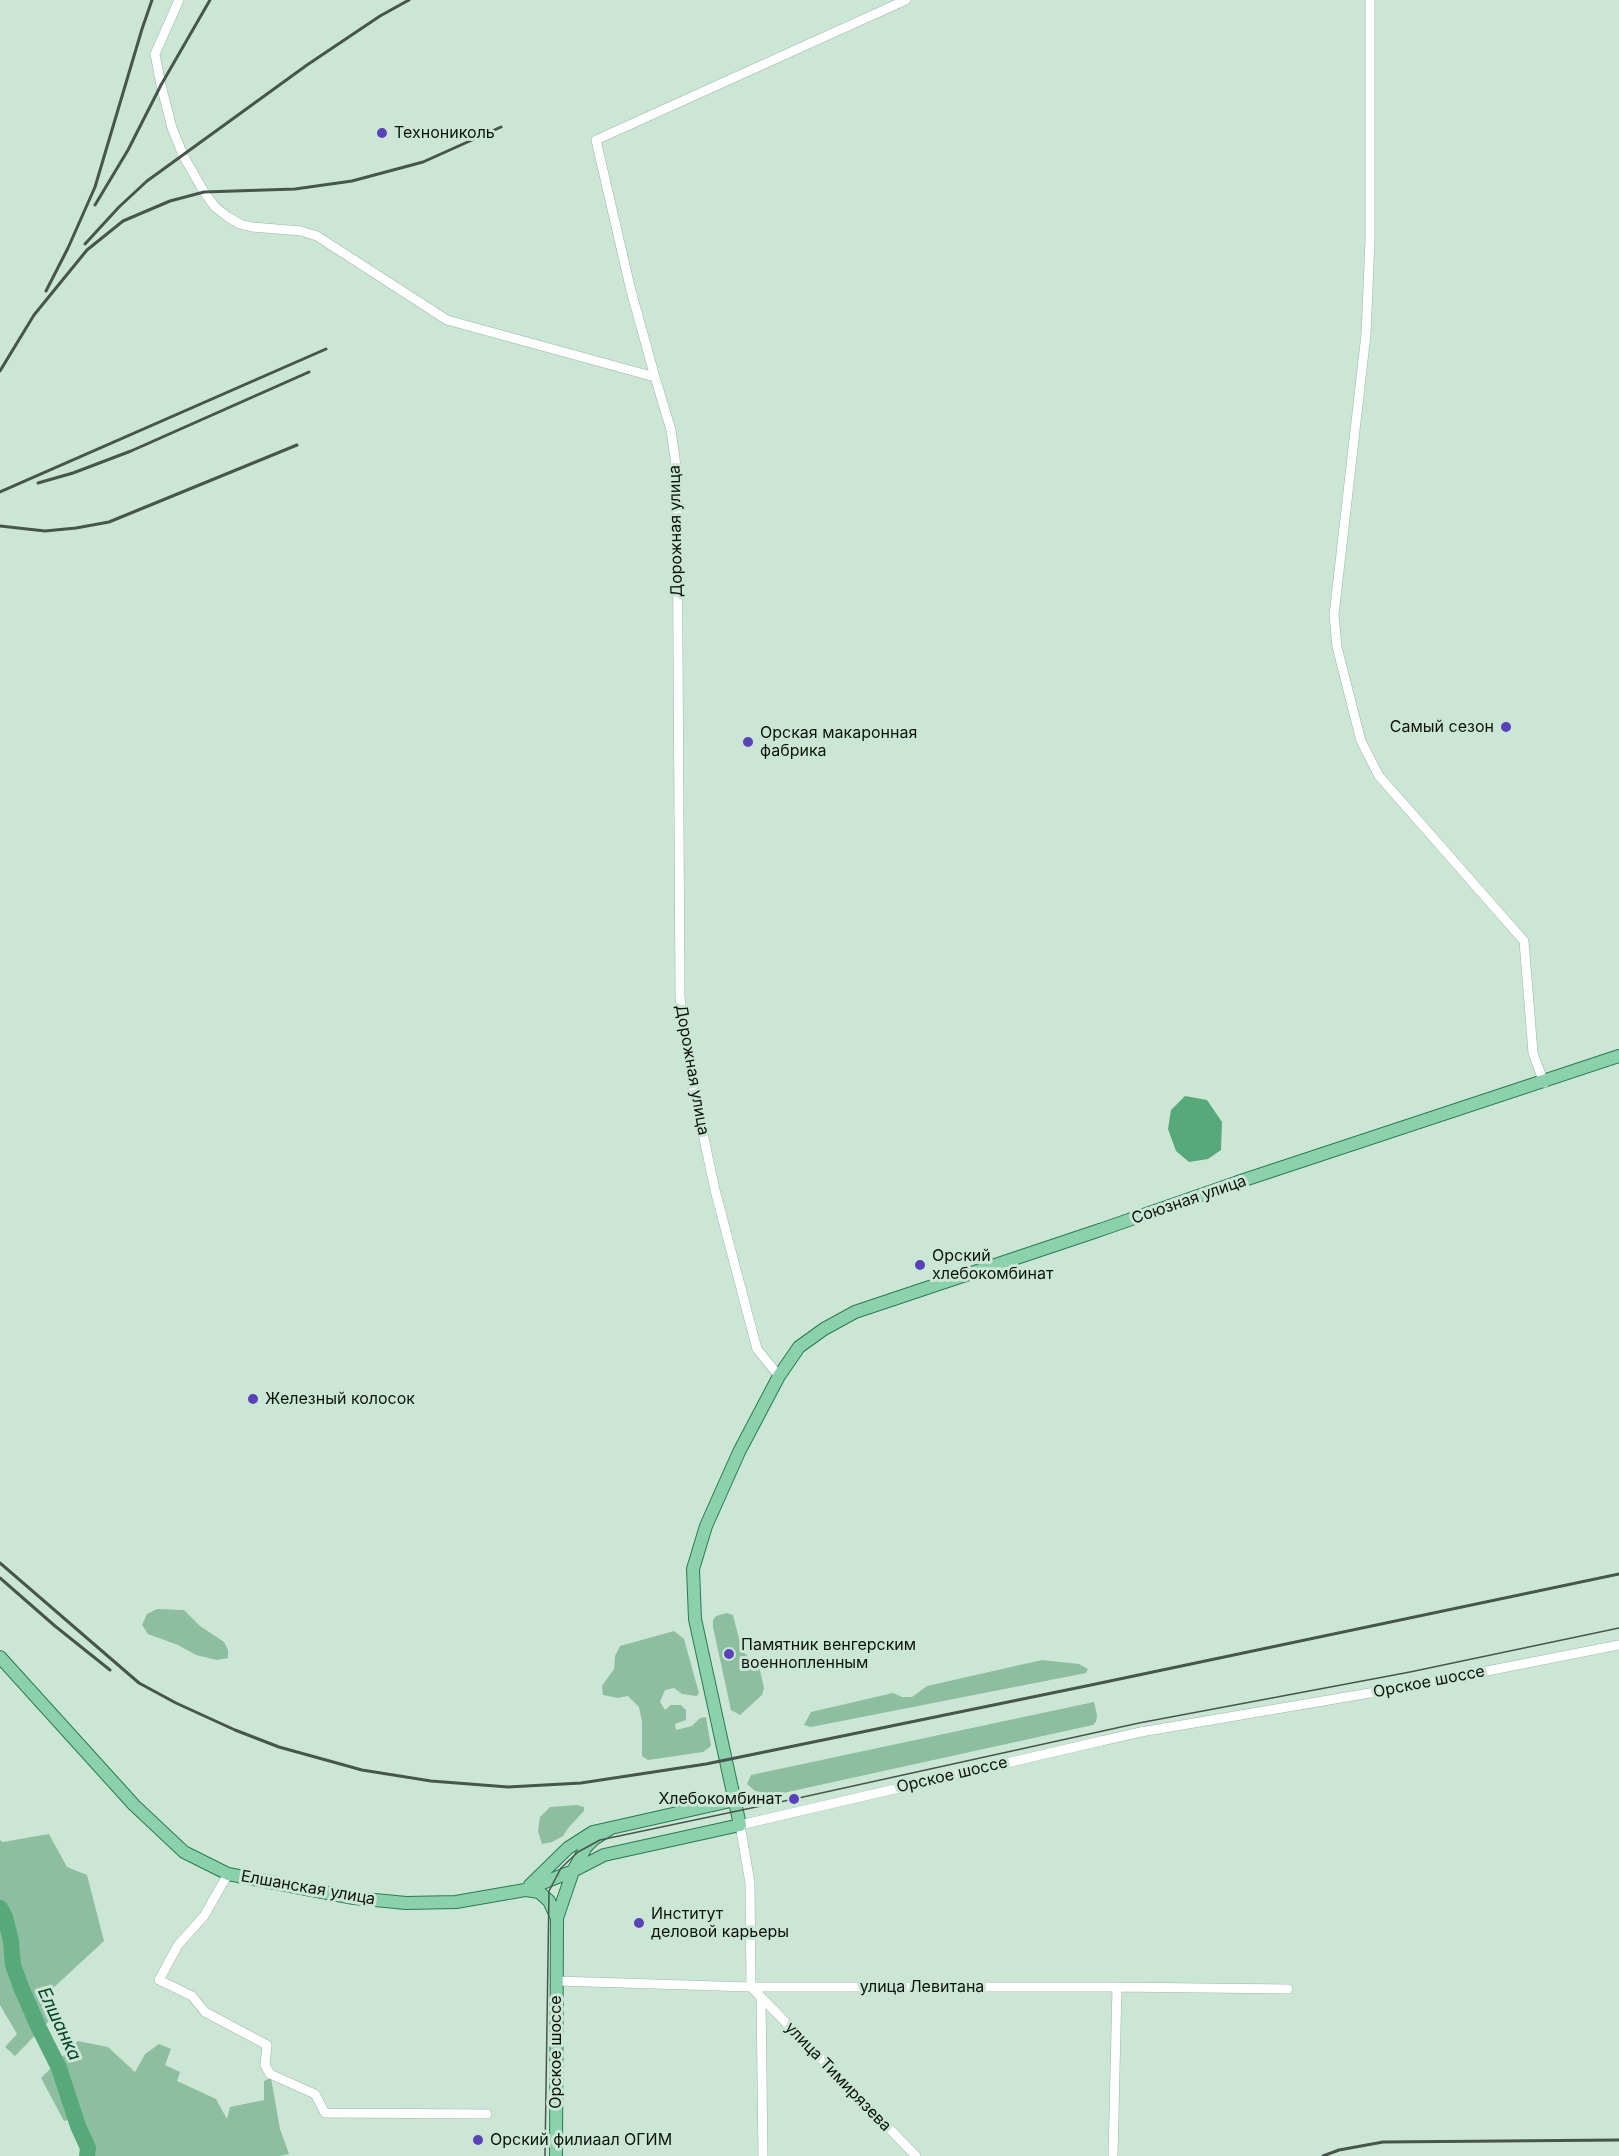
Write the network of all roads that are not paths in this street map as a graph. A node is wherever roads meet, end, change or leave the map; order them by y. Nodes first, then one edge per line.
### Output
1 (179, 0) edge
2 (906, 0) edge
3 (1370, 0) edge
4 (655, 377) junction
5 (1619, 1056) edge
6 (1544, 1083) junction
7 (779, 1376) junction
8 (1619, 1645) edge
9 (0, 1657) edge
10 (735, 1800) junction
11 (740, 1825) junction
12 (611, 1828) junction
13 (573, 1871) junction
14 (228, 1874) junction
15 (525, 1890) junction
16 (557, 1918) junction
17 (557, 1981) junction
18 (1117, 1986) junction
19 (751, 1987) junction
20 (1288, 1989) dead end
21 (761, 1997) junction
22 (488, 2114) dead end
23 (556, 2156) edge
24 (763, 2156) edge
25 (916, 2156) edge
26 (1113, 2156) edge

1 - 4 street
2 - 4 street, Дорожная улица
3 - 6 street
4 - 7 street, Дорожная улица
5 - 6 main road, Союзная улица
6 - 7 main road, Союзная улица, bridge
7 - 10 main road, Союзная улица
8 - 11 street, Орское шоссе, bridge
9 - 14 main road, Елшанская улица
10 - 11 main road, Союзная улица
10 - 12 main road
11 - 13 main road, Орское шоссе
11 - 19 street
12 - 13 main road
12 - 15 main road
13 - 15 main road, Елшанская улица
13 - 16 main road, Орское шоссе
14 - 15 main road, Елшанская улица
14 - 22 street
15 - 16 main road
16 - 17 main road, Орское шоссе
17 - 19 street, улица Левитана
17 - 23 main road, Орское шоссе
18 - 19 street, улица Левитана
18 - 20 street, улица Левитана
18 - 26 street
19 - 21 street, улица Тимирязева
21 - 24 street
21 - 25 street, улица Тимирязева

